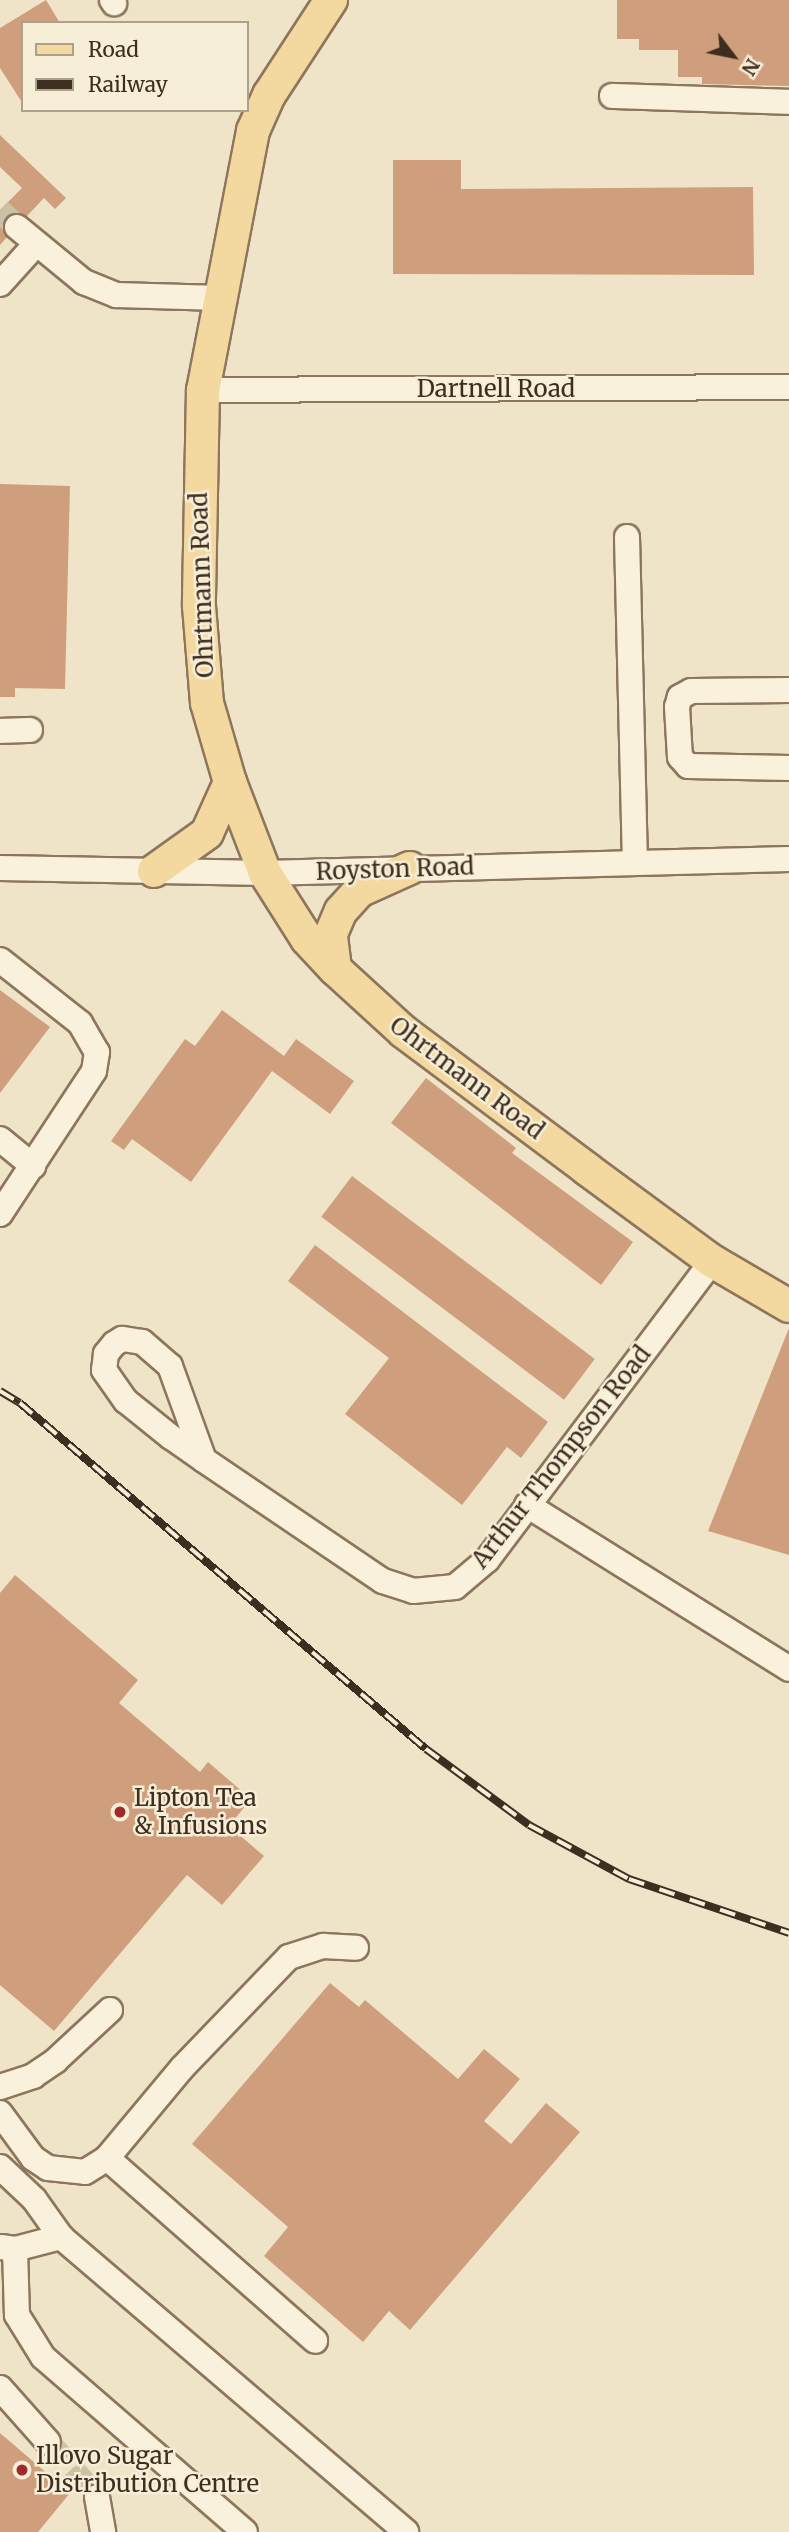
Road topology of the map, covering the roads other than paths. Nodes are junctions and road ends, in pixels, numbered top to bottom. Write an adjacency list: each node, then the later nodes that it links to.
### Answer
1 (331, 2): 7 (main road, Ohrtmann Road)
2 (612, 96): 3 (street)
3 (789, 102)
4 (17, 227): 5 (street)
5 (36, 244): 6 (street); 7 (street)
6 (0, 284)
7 (221, 298): 9 (main road, Ohrtmann Road)
8 (789, 387): 9 (street, Dartnell Road)
9 (203, 390): 15 (main road, Ohrtmann Road)
10 (627, 537): 17 (street)
11 (789, 690): 14 (street)
12 (30, 730): 13 (street)
13 (0, 731)
14 (789, 768)
15 (230, 782): 19 (main road); 20 (main road, Ohrtmann Road)
16 (789, 859): 17 (street, Royston Road)
17 (635, 863): 18 (street, Royston Road)
18 (410, 869): 20 (street, Royston Road); 23 (main road)
19 (154, 871): 20 (street, Royston Road); 21 (street, Royston Road)
20 (265, 873): 23 (main road, Ohrtmann Road)
21 (3, 875)
22 (0, 960): 25 (street)
23 (335, 969): 27 (main road, Ohrtmann Road)
24 (0, 1139): 25 (street)
25 (33, 1166): 26 (street)
26 (0, 1214)
27 (712, 1261): 28 (main road, Ohrtmann Road); 30 (street, Arthur Thompson Road)
28 (789, 1306)
29 (204, 1460): 29 (street, Arthur Thompson Road); 30 (street, Arthur Thompson Road)
30 (527, 1505): 31 (street)
31 (789, 1669)
32 (356, 1948): 36 (street)
33 (110, 2010): 34 (street)
34 (0, 2087)
35 (0, 2113): 36 (street)
36 (107, 2158): 40 (street)
37 (0, 2167): 38 (street)
38 (61, 2237): 39 (street); 46 (street)
39 (7, 2248): 45 (street)
40 (314, 2341)
41 (0, 2388): 42 (street)
42 (48, 2442)
43 (97, 2497): 44 (street)
44 (103, 2532)
45 (246, 2532)
46 (406, 2532)

